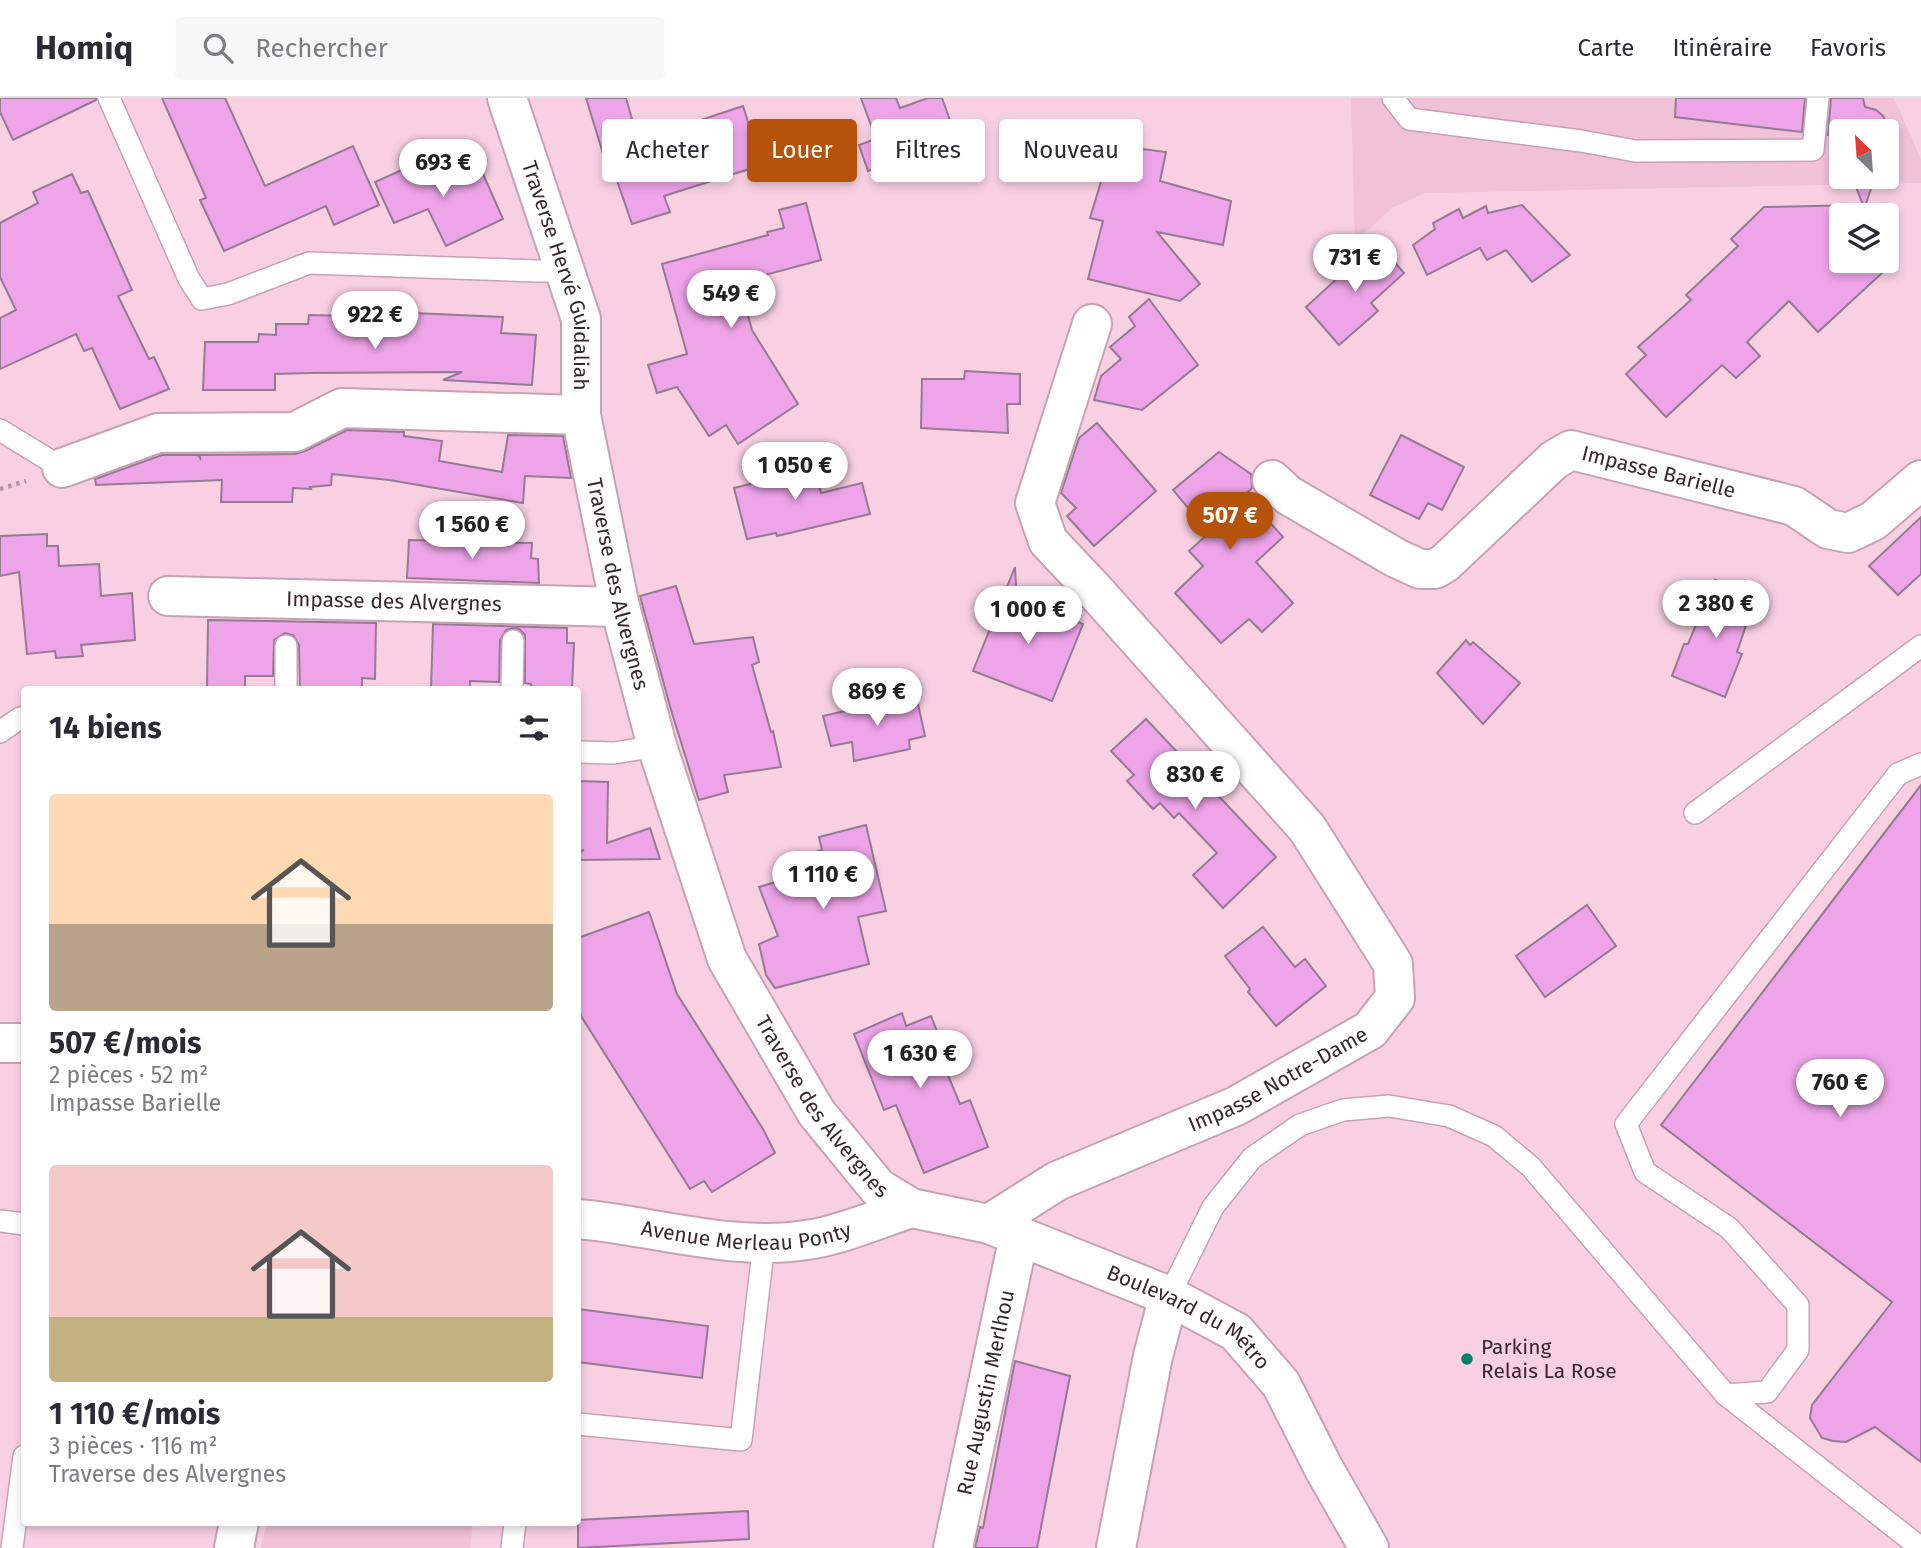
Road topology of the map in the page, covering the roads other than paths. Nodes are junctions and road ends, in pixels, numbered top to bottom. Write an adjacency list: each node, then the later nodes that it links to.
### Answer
1 (109, 98): 5 (lane)
2 (507, 98): 5 (street, Traverse Hervé Guidaliah)
3 (1393, 98): 4 (lane)
4 (1818, 98)
5 (566, 271): 7 (street, Traverse Hervé Guidaliah)
6 (1092, 324): 31 (street, Impasse Notre-Dame)
7 (581, 415): 9 (street); 13 (street, Traverse des Alvergnes)
8 (0, 430): 9 (lane)
9 (62, 468)
10 (1272, 480): 11 (street, Impasse Barielle)
11 (1921, 480)
12 (168, 596): 13 (street, Impasse des Alvergnes)
13 (620, 607): 21 (street, Traverse des Alvergnes)
14 (513, 641): 18 (lane)
15 (286, 646): 17 (lane)
16 (1921, 646): 24 (lane)
17 (286, 686)
18 (512, 686)
19 (21, 718): 20 (lane)
20 (0, 732)
21 (657, 746): 22 (lane); 27 (street, Traverse des Alvergnes)
22 (581, 752)
23 (1921, 764): 34 (lane)
24 (1695, 813)
25 (0, 1043): 26 (street)
26 (21, 1043)
27 (911, 1208): 31 (street, Boulevard du Métro); 32 (street, Avenue Merleau Ponty)
28 (581, 1218): 32 (street, Avenue Merleau Ponty)
29 (0, 1221): 30 (lane)
30 (21, 1224)
31 (1004, 1230): 33 (street, Boulevard du Métro); 42 (street, Rue Augustin Merlhou)
32 (764, 1243): 35 (lane)
33 (1169, 1296): 34 (lane); 43 (street); 44 (street, Boulevard du Métro)
34 (1726, 1395): 45 (lane)
35 (581, 1424)
36 (21, 1479): 39 (lane)
37 (238, 1526): 40 (street)
38 (515, 1526): 41 (lane)
39 (12, 1548)
40 (234, 1548)
41 (512, 1548)
42 (954, 1548)
43 (1116, 1548)
44 (1369, 1548)
45 (1921, 1548)

